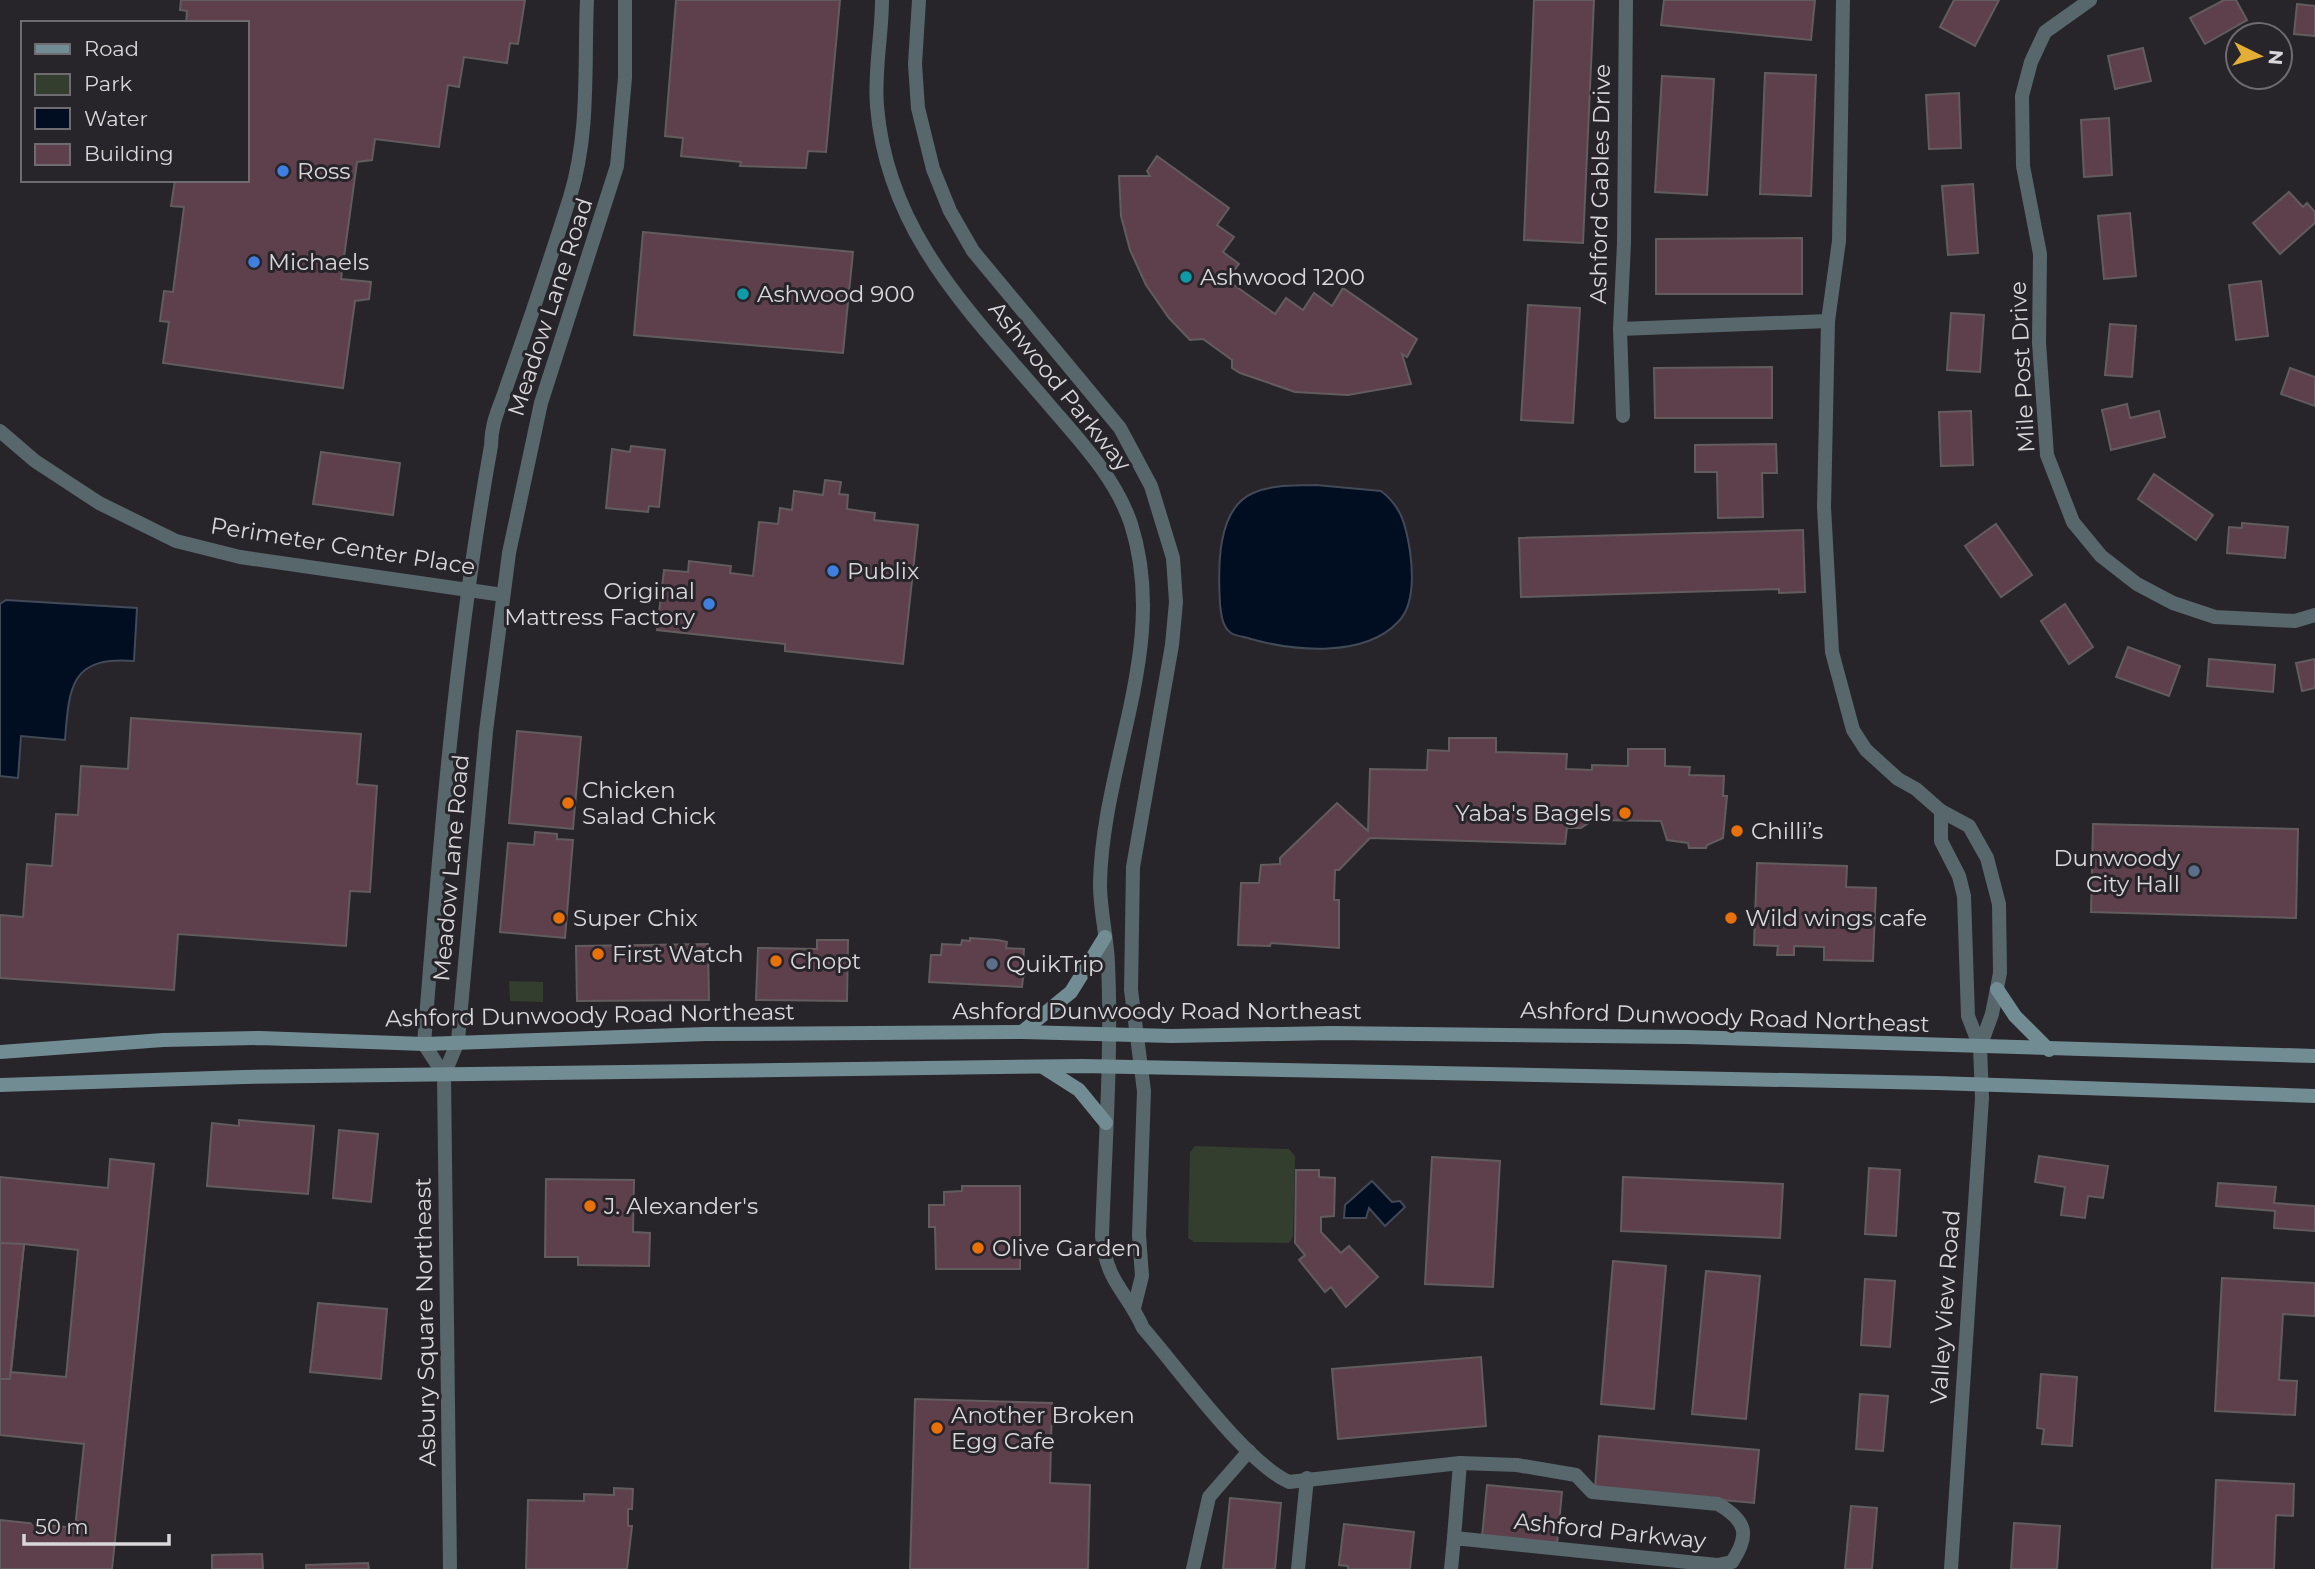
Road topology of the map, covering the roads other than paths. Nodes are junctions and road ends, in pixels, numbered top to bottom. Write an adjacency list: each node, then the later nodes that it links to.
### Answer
1 (587, 0): 12 (street, Meadow Lane Road)
2 (625, 0): 13 (street, Meadow Lane Road)
3 (882, 0): 16 (street, Ashwood Parkway)
4 (919, 0): 20 (street, Ashwood Parkway)
5 (1626, 0): 9 (street, Ashford Gables Drive)
6 (1843, 0): 8 (street)
7 (2090, 0): 14 (street, Mile Post Drive)
8 (1828, 321): 9 (street, Ashford Gables Drive); 15 (street)
9 (1620, 329): 10 (street)
10 (1623, 416)
11 (0, 431): 12 (street, Perimeter Center Place)
12 (467, 589): 13 (street, Perimeter Center Place); 22 (street, Meadow Lane Road)
13 (503, 595): 21 (street, Meadow Lane Road)
14 (2315, 615)
15 (1941, 811): 17 (street); 23 (street)
16 (1105, 937): 18 (main road); 19 (street, Ashwood Parkway)
17 (1997, 989): 23 (street); 24 (main road)
18 (1022, 1032): 19 (main road, Ashford Dunwoody Road Northeast); 21 (main road, Ashford Dunwoody Road Northeast)
19 (1107, 1034): 20 (main road, Ashford Dunwoody Road Northeast); 28 (street, Ashwood Parkway)
20 (1137, 1035): 23 (main road, Ashford Dunwoody Road Northeast); 29 (street)
21 (458, 1041): 22 (main road, Ashford Dunwoody Road Northeast); 30 (street, Meadow Lane Road)
22 (425, 1044): 25 (main road, Ashford Dunwoody Road Northeast); 30 (street)
23 (1980, 1047): 24 (main road, Ashford Dunwoody Road Northeast); 31 (street, Valley View Road)
24 (2049, 1050): 26 (main road, Ashford Dunwoody Road Northeast)
25 (0, 1052)
26 (2315, 1056)
27 (1041, 1066): 28 (main road); 30 (main road); 34 (main road)
28 (1107, 1067): 29 (main road); 34 (street, Ashford Parkway)
29 (1141, 1067): 31 (main road); 35 (street)
30 (444, 1075): 32 (main road); 40 (street, Asbury Square Northeast)
31 (1981, 1084): 33 (main road); 44 (street, Valley View Road)
32 (0, 1085)
33 (2315, 1096)
34 (1106, 1123): 35 (street, Ashford Parkway)
35 (1134, 1308): 36 (street, Ashford Parkway)
36 (1248, 1451): 38 (street, Ashford Parkway); 41 (street)
37 (1460, 1463): 38 (street, Ashford Parkway); 39 (street); 39 (street, Ashford Parkway)
38 (1307, 1478): 42 (street)
39 (1454, 1538): 43 (street)
40 (450, 1569)
41 (1193, 1569)
42 (1298, 1569)
43 (1451, 1569)
44 (1951, 1569)

